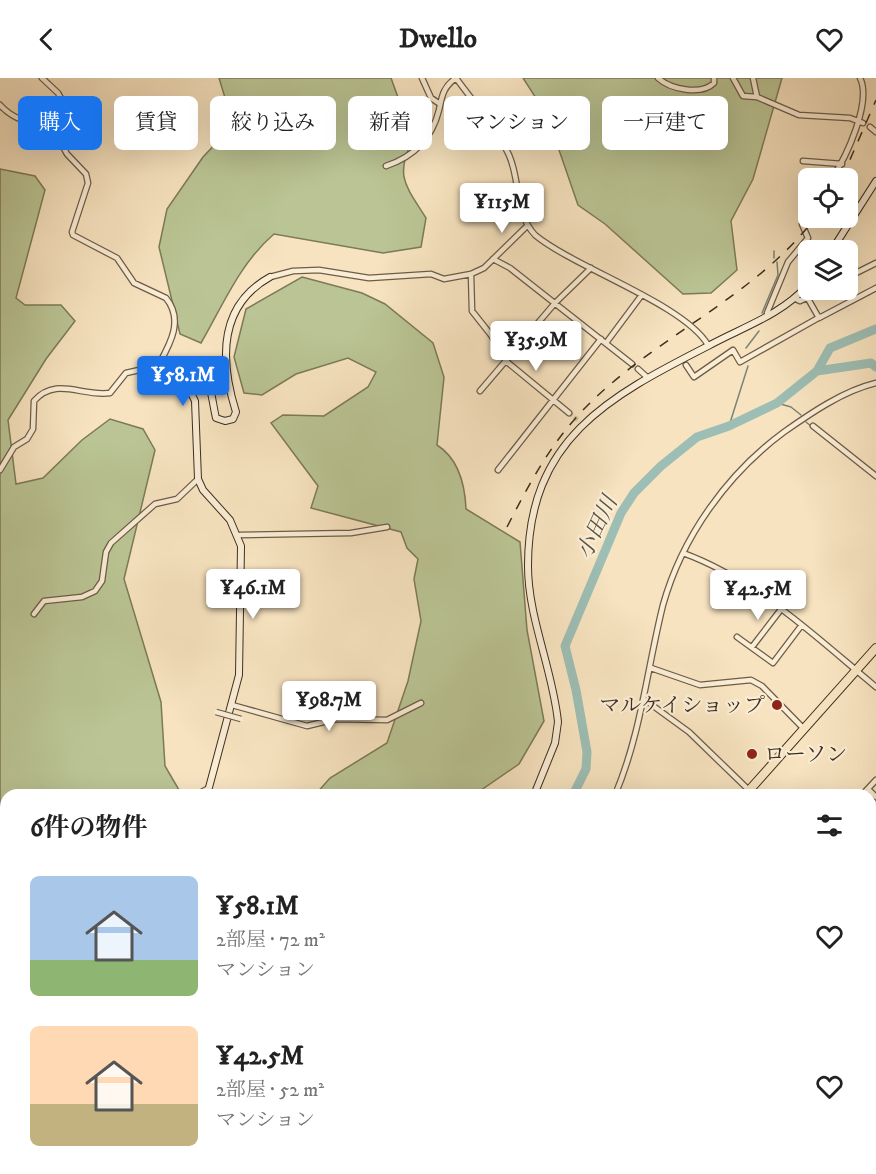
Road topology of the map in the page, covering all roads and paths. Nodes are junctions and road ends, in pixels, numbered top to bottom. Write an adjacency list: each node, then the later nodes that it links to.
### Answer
1 (42, 78): 9 (street)
2 (422, 78): 11 (street)
3 (456, 78): 11 (street); 23 (street)
4 (658, 78): 5 (street)
5 (714, 78)
6 (733, 78): 10 (street)
7 (753, 78): 10 (street)
8 (860, 78): 14 (street)
9 (60, 96)
10 (757, 97): 14 (street)
11 (440, 104): 20 (street)
12 (0, 105): 13 (street)
13 (18, 119)
14 (861, 122): 19 (street)
15 (870, 126): 16 (street)
16 (876, 132)
17 (65, 150): 46 (street)
18 (803, 161): 19 (street)
19 (842, 164): 21 (street)
20 (386, 166)
21 (839, 168)
22 (876, 181): 25 (street)
23 (527, 226): 26 (street); 28 (street)
24 (804, 228): 39 (street)
25 (838, 240)
26 (493, 259): 30 (street); 38 (street)
27 (876, 263): 29 (street)
28 (591, 268): 34 (street); 38 (street)
29 (858, 272)
30 (471, 274): 31 (street); 44 (street)
31 (270, 277): 46 (street)
32 (876, 288): 40 (street)
33 (798, 294): 35 (street)
34 (641, 296): 42 (street); 43 (street)
35 (794, 298): 36 (street); 39 (street)
36 (798, 300)
37 (809, 300): 40 (street)
38 (555, 303): 41 (street); 44 (street)
39 (768, 316): 43 (street)
40 (820, 317): 47 (street)
41 (601, 339): 42 (street); 54 (street)
42 (606, 343): 45 (street)
43 (708, 345): 51 (street)
44 (507, 363): 53 (street); 54 (street)
45 (632, 364)
46 (158, 365): 48 (street); 50 (street)
47 (686, 365)
48 (145, 369): 50 (street); 57 (street)
49 (638, 369): 51 (street)
50 (157, 378): 60 (street)
51 (648, 378): 81 (street)
52 (876, 383): 63 (street)
53 (480, 391)
54 (552, 400): 55 (street); 58 (street)
55 (569, 413)
56 (813, 426): 59 (street)
57 (0, 470)
58 (498, 470)
59 (876, 476)
60 (198, 479): 62 (street); 65 (street)
61 (387, 527): 62 (street)
62 (239, 535): 75 (street)
63 (683, 553): 64 (street); 70 (street)
64 (782, 608): 66 (street); 68 (street)
65 (34, 614)
66 (801, 627): 68 (street); 71 (street)
67 (737, 637): 68 (street)
68 (752, 647)
69 (876, 648): 71 (highway)
70 (651, 668): 73 (street); 78 (street)
71 (855, 671): 72 (street); 78 (highway)
72 (876, 687)
73 (645, 700): 82 (street); 83 (street)
74 (421, 703): 75 (street)
75 (232, 705): 80 (street)
76 (216, 712): 77 (street, bridge)
77 (241, 719)
78 (804, 729): 84 (highway)
79 (876, 780): 85 (street)
80 (208, 789)
81 (536, 789)
82 (617, 789)
83 (746, 789)
84 (753, 789)
85 (868, 789)

